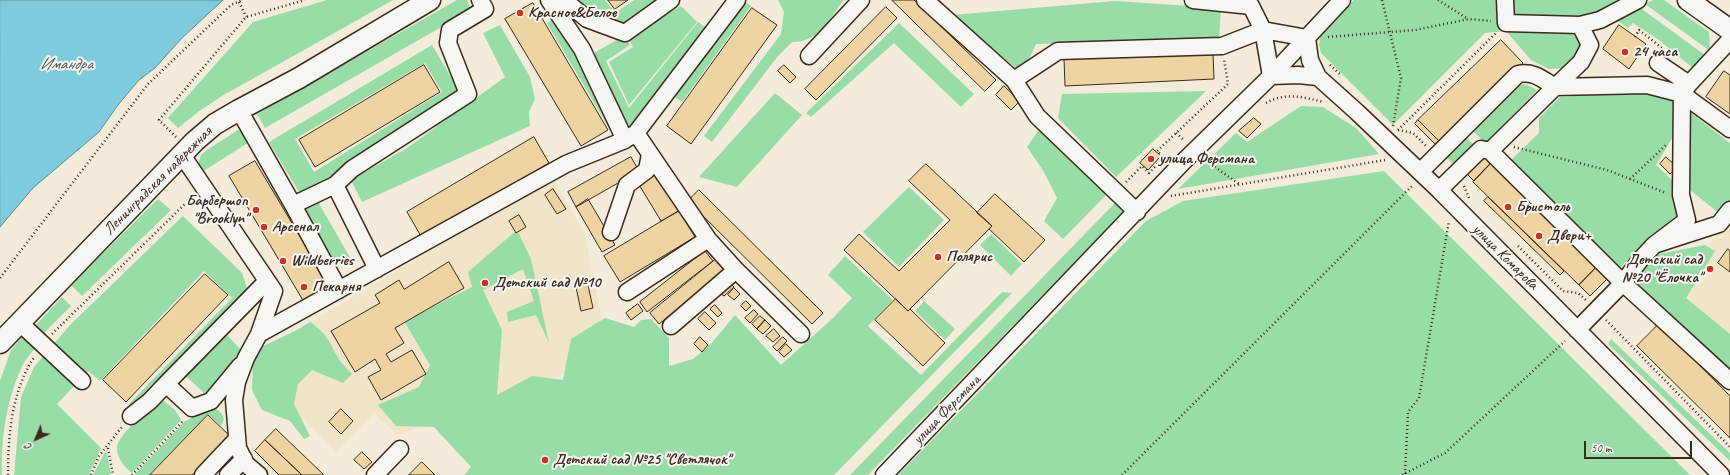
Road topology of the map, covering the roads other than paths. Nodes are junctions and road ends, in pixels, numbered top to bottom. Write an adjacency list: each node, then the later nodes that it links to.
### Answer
1 (430, 0): 27 (main road, Ленинградская набережная)
2 (480, 0): 34 (street)
3 (549, 0): 29 (street)
4 (564, 0): 5 (street)
5 (671, 0)
6 (737, 0): 29 (street)
7 (861, 0): 20 (street)
8 (925, 0): 24 (street)
9 (1193, 0): 14 (street)
10 (1342, 0): 18 (street, улица Ферсмана)
11 (1505, 0): 15 (street)
12 (1638, 0): 15 (street)
13 (1688, 0): 17 (main road)
14 (1250, 2): 16 (street)
15 (1580, 25): 25 (street)
16 (1263, 30): 18 (street); 22 (street); 24 (street)
17 (1730, 30)
18 (1307, 38): 22 (street, улица Ферсмана); 23 (street)
19 (1730, 40): 26 (street)
20 (809, 56)
21 (1658, 62): 26 (street)
22 (1271, 76): 23 (street); 38 (street, улица Ферсмана)
23 (1318, 77): 33 (street, улица Комарова)
24 (1014, 80): 38 (street)
25 (1555, 87): 26 (street); 31 (street); 33 (street)
26 (1686, 89): 28 (street); 41 (street)
27 (239, 110): 30 (main road, Ленинградская набережная); 36 (street)
28 (1730, 129)
29 (630, 137): 32 (street); 42 (street)
30 (179, 146): 44 (street); 52 (main road, Ленинградская набережная)
31 (1494, 147): 35 (street); 45 (street)
32 (650, 154): 39 (street); 40 (street)
33 (1418, 178): 35 (street, улица Комарова)
34 (335, 185): 36 (street); 42 (street)
35 (1439, 190): 49 (street, улица Комарова)
36 (293, 204): 46 (street)
37 (1730, 210): 41 (street)
38 (1137, 212): 65 (street, улица Ферсмана)
39 (611, 232)
40 (708, 239): 43 (street); 47 (street)
41 (1654, 245): 45 (street)
42 (377, 269): 46 (street)
43 (736, 270): 48 (street); 51 (street)
44 (268, 281): 50 (street); 56 (street)
45 (1623, 283): 49 (street); 55 (street)
46 (339, 290): 50 (street)
47 (627, 292)
48 (671, 326)
49 (1577, 330): 66 (street, улица Комарова)
50 (259, 334): 53 (street)
51 (801, 334)
52 (8, 336): 54 (street)
53 (246, 358): 56 (street); 58 (street)
54 (82, 381)
55 (1730, 382)
56 (166, 384): 57 (street)
57 (131, 416)
58 (237, 439): 60 (street); 61 (street)
59 (400, 450): 64 (street)
60 (244, 459): 62 (street); 63 (street)
61 (203, 475)
62 (228, 475)
63 (259, 475)
64 (375, 475)
65 (884, 475)
66 (1721, 475)

